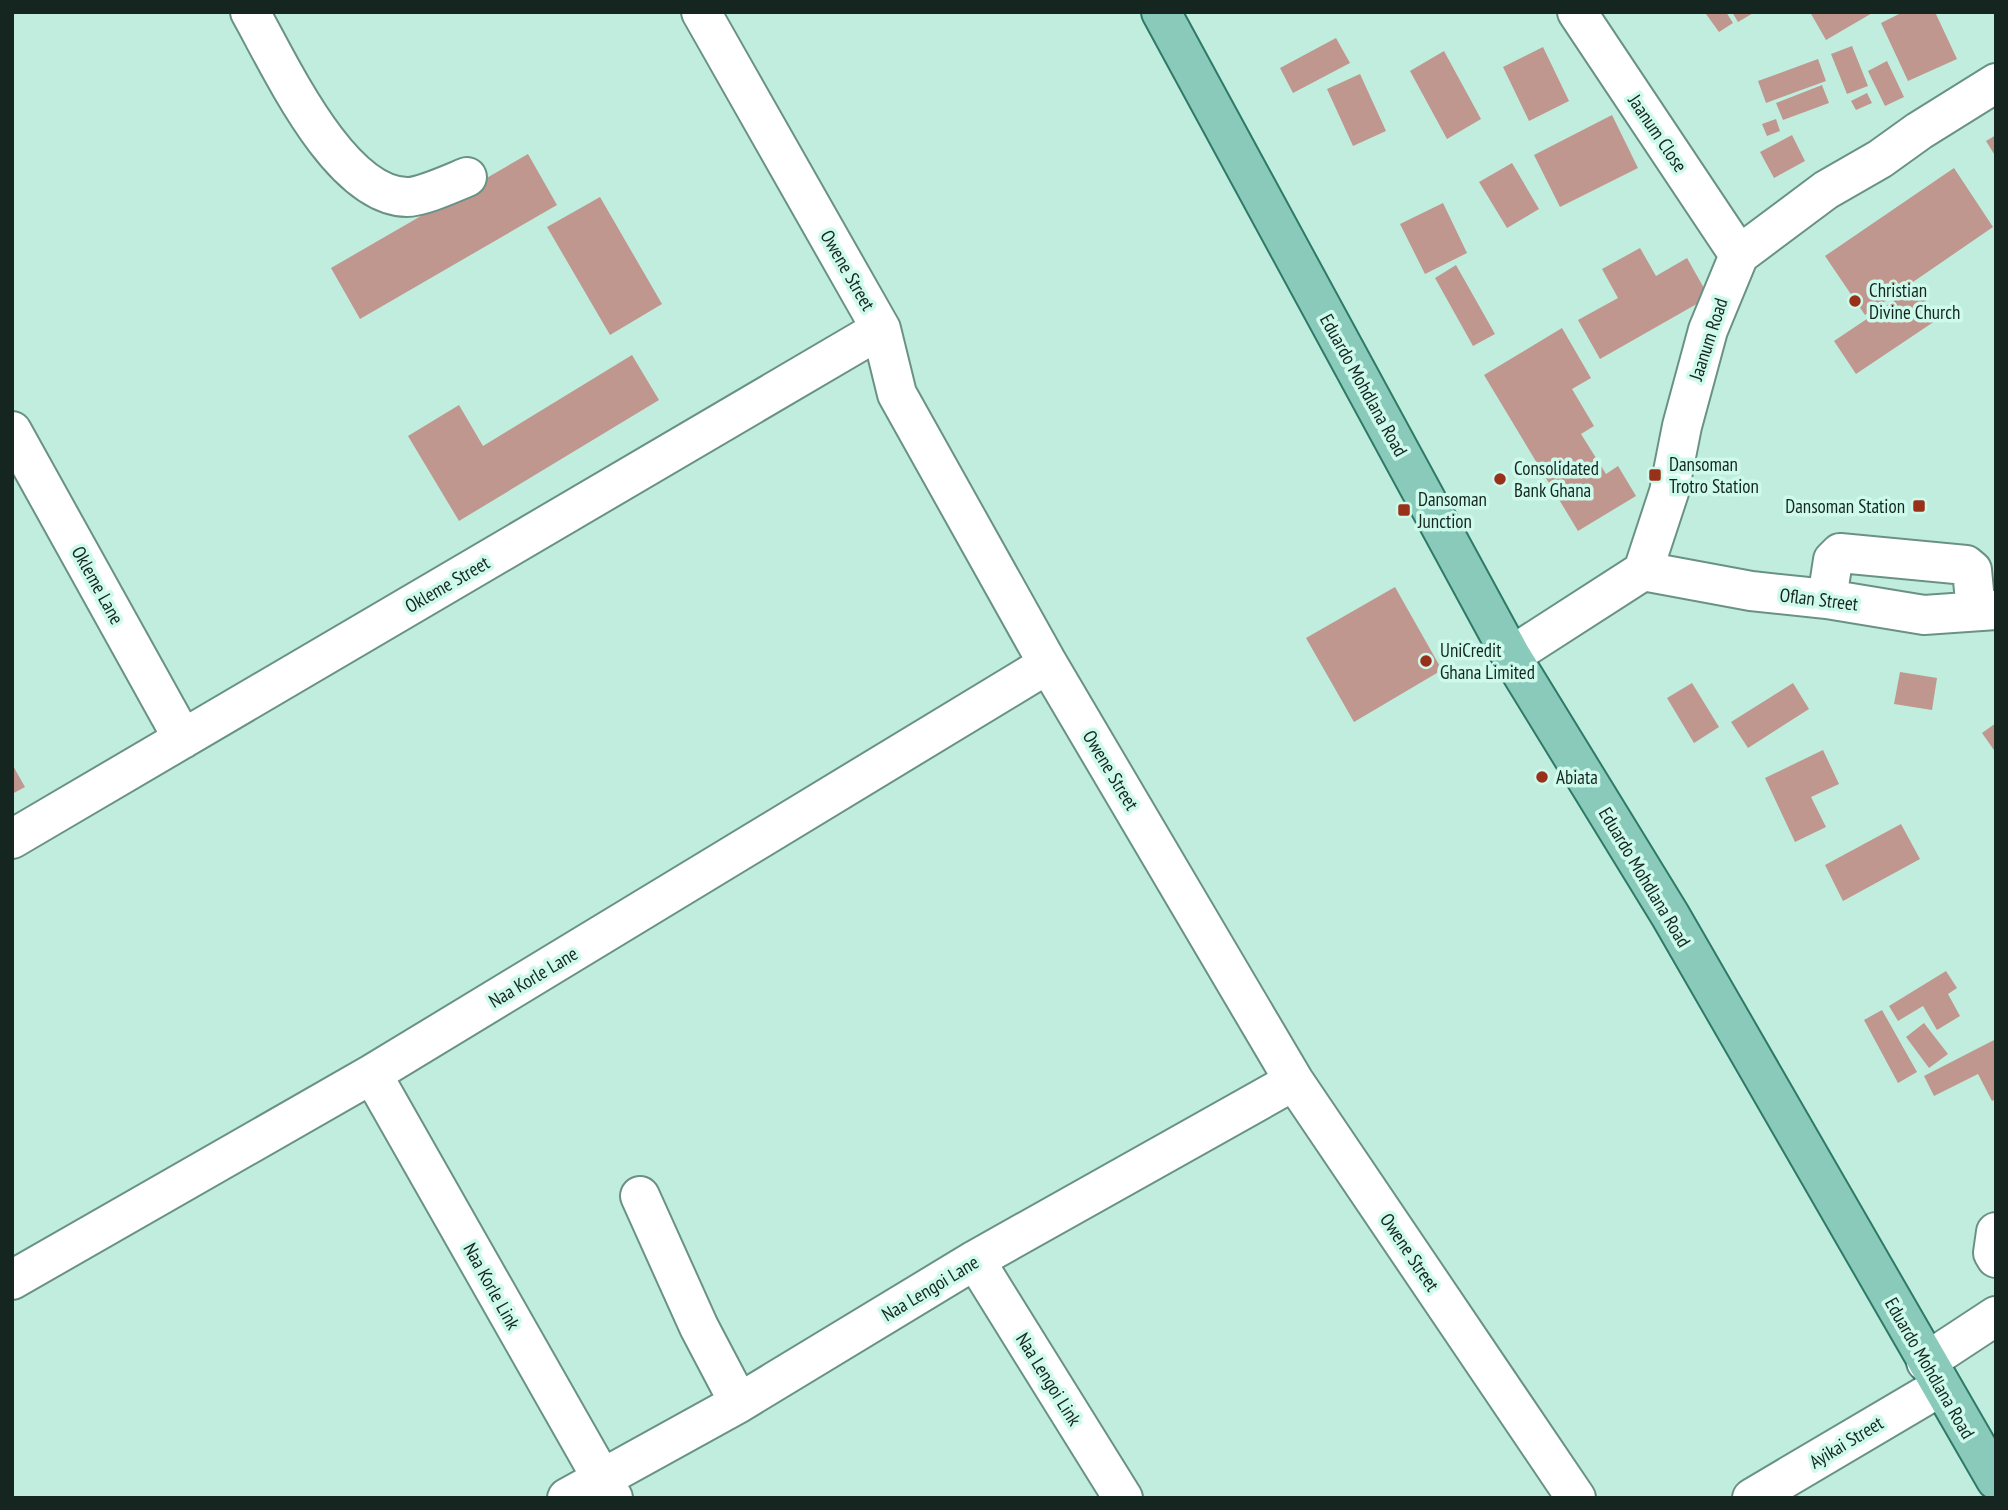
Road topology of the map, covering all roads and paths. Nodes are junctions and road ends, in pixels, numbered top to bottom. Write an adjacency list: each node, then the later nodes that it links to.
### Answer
1 (250, 12): 6 (street)
2 (701, 12): 8 (street, Owene Street)
3 (1161, 12): 13 (main road, Eduardo Mohdlana Road)
4 (1577, 12): 7 (street, Jaanum Close)
5 (1996, 83): 7 (street)
6 (467, 177)
7 (1739, 255): 10 (street, Jaanum Road)
8 (881, 329): 14 (street, Owene Street); 15 (street, Okleme Street)
9 (12, 430): 15 (street, Okleme Lane)
10 (1643, 571): 11 (street, Oflan Street); 13 (street)
11 (1827, 599): 12 (street, Oflan Street); 12 (street)
12 (1989, 615)
13 (1511, 656): 25 (main road, Eduardo Mohdlana Road)
14 (1048, 664): 17 (street, Naa Korle Lane); 18 (street, Owene Street)
15 (184, 739): 16 (street, Okleme Street)
16 (12, 839)
17 (372, 1074): 23 (street, Naa Korle Lane); 28 (street, Naa Korle Link)
18 (1294, 1081): 22 (street, Naa Lengoi Lane); 31 (street, Owene Street)
19 (640, 1196): 26 (street)
20 (1996, 1232): 21 (street)
21 (1996, 1258)
22 (975, 1261): 26 (street, Naa Lengoi Lane); 30 (street, Naa Lengoi Link)
23 (12, 1280)
24 (1996, 1316): 25 (street, Ayikai Street)
25 (1933, 1374): 27 (main road, Eduardo Mohdlana Road); 32 (street, Ayikai Street)
26 (739, 1403): 28 (street, Naa Lengoi Lane)
27 (1996, 1480)
28 (607, 1488): 29 (street, Naa Lengoi Lane)
29 (568, 1498)
30 (1123, 1498)
31 (1576, 1498)
32 (1752, 1498)

